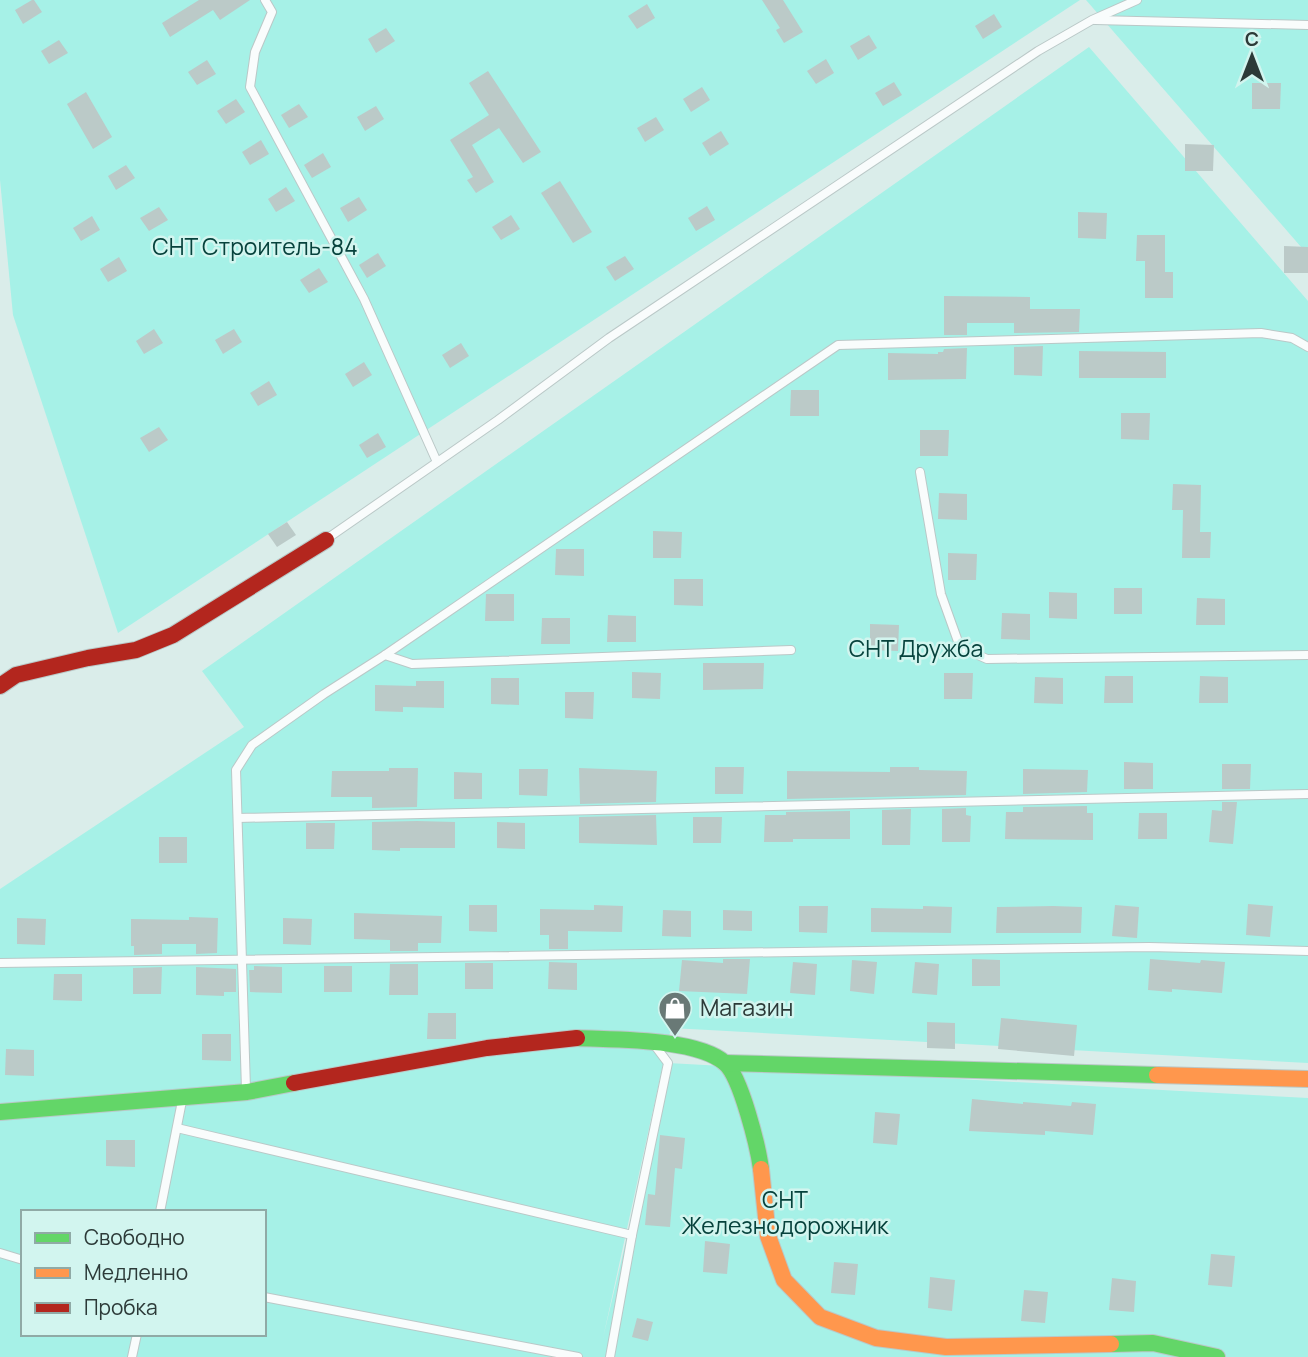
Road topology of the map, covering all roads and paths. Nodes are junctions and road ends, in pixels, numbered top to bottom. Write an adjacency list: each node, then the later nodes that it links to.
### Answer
1 (265, 0): 6 (lane)
2 (1137, 0): 3 (lane)
3 (1092, 20): 4 (lane); 6 (lane)
4 (1308, 25)
5 (1308, 346): 10 (lane)
6 (437, 462): 8 (lane)
7 (920, 472): 11 (lane)
8 (326, 540): 12 (street)
9 (791, 650): 10 (lane)
10 (385, 655): 14 (lane)
11 (1308, 655)
12 (0, 686)
13 (1308, 794): 14 (lane)
14 (238, 818): 16 (lane)
15 (1308, 951): 16 (lane)
16 (242, 958): 17 (lane); 21 (lane)
17 (0, 963)
18 (653, 1042): 19 (street); 21 (street); 26 (lane)
19 (725, 1063): 20 (street); 34 (street)
20 (1308, 1079)
21 (247, 1092): 22 (street)
22 (182, 1098): 23 (street); 24 (lane)
23 (0, 1112)
24 (177, 1128): 25 (lane); 26 (lane)
25 (160, 1210)
26 (632, 1235): 33 (lane)
27 (0, 1254): 28 (lane)
28 (21, 1259)
29 (266, 1297): 32 (lane)
30 (137, 1336): 31 (lane)
31 (132, 1357)
32 (578, 1357)
33 (610, 1357)
34 (1217, 1357)

